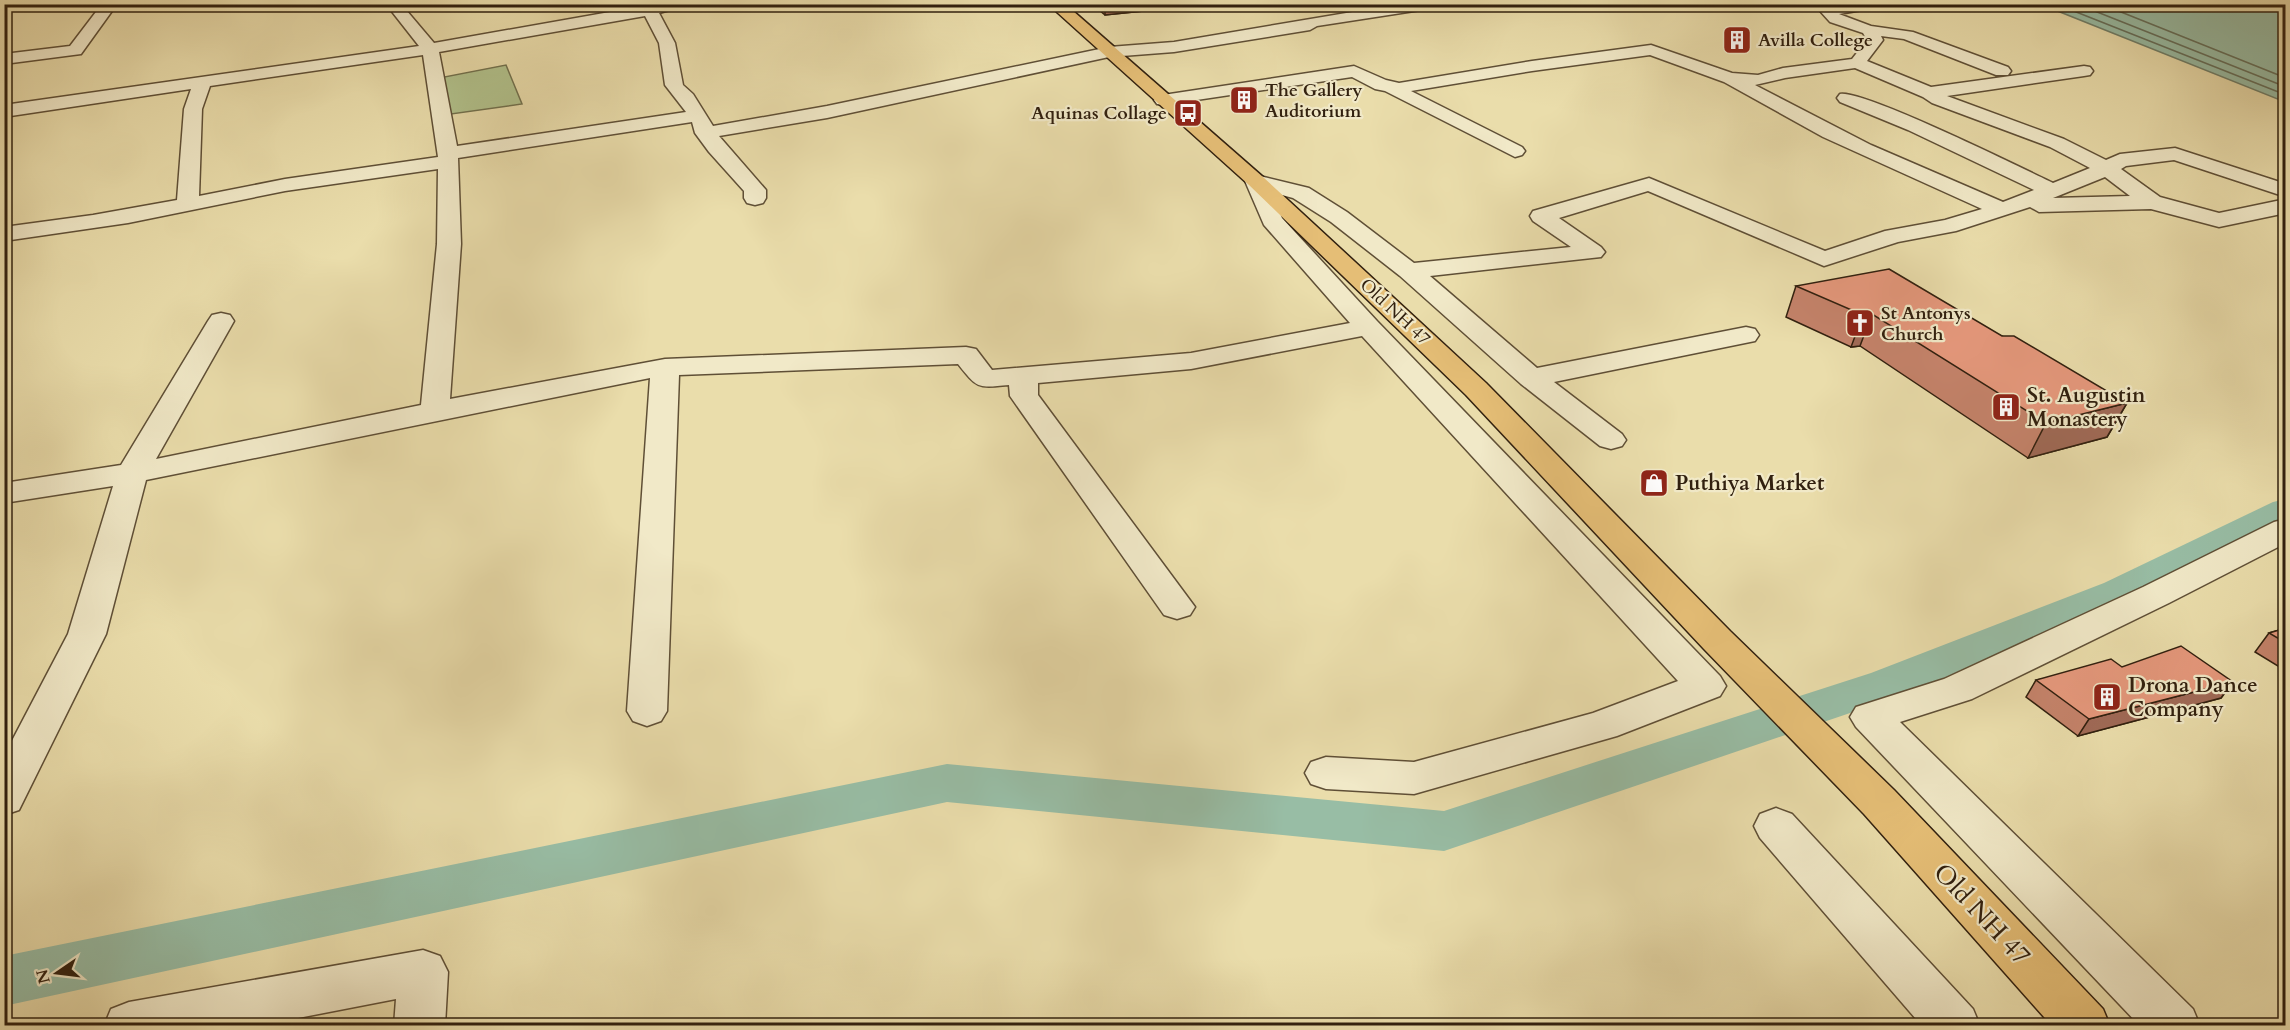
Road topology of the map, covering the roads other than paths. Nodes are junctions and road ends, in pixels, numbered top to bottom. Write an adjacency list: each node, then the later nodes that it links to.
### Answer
1 (111, 4): 11 (street)
2 (393, 4): 9 (street)
3 (676, 4): 7 (street)
4 (1055, 4): 10 (main road, Old NH 47)
5 (1434, 4): 10 (street)
6 (1874, 4): 8 (street)
7 (650, 10): 9 (street); 22 (street)
8 (1869, 30): 12 (street); 13 (street)
9 (430, 49): 16 (street); 24 (street)
10 (1109, 52): 20 (main road, Old NH 47); 22 (street)
11 (4, 59)
12 (1857, 63): 15 (street); 18 (street)
13 (2002, 71)
14 (2084, 71): 18 (street)
15 (1731, 78): 17 (street); 33 (street)
16 (203, 82): 21 (street); 31 (street)
17 (1393, 89): 20 (street); 23 (street)
18 (1929, 93): 25 (street)
19 (1846, 98): 27 (street)
20 (1163, 100): 26 (main road, Old NH 47)
21 (4, 111)
22 (700, 124): 24 (street); 29 (street)
23 (1515, 151)
24 (448, 157): 31 (street); 42 (street)
25 (2107, 169): 27 (street); 28 (street); 30 (street)
26 (1256, 181): 35 (street); 37 (street); 55 (main road, Old NH 47)
27 (2053, 191): 33 (street)
28 (2286, 191)
29 (755, 198)
30 (2152, 202): 32 (street); 33 (street)
31 (188, 205): 34 (street)
32 (2286, 206)
33 (2009, 208): 35 (street)
34 (4, 234)
35 (1409, 271): 41 (street)
36 (221, 321): 44 (street)
37 (1368, 327): 40 (street); 49 (street)
38 (1746, 335): 41 (street)
39 (665, 368): 40 (street); 42 (street); 48 (street)
40 (1023, 376): 47 (street)
41 (1531, 378): 43 (street)
42 (435, 411): 44 (street)
43 (1611, 440)
44 (132, 473): 45 (street); 50 (street)
45 (4, 494)
46 (2286, 529): 56 (street)
47 (1177, 607)
48 (647, 711)
49 (1326, 773)
50 (4, 798)
51 (1776, 826): 54 (street)
52 (129, 1026): 53 (street)
53 (419, 1026)
54 (1954, 1026)
55 (2085, 1026)
56 (2175, 1026)

